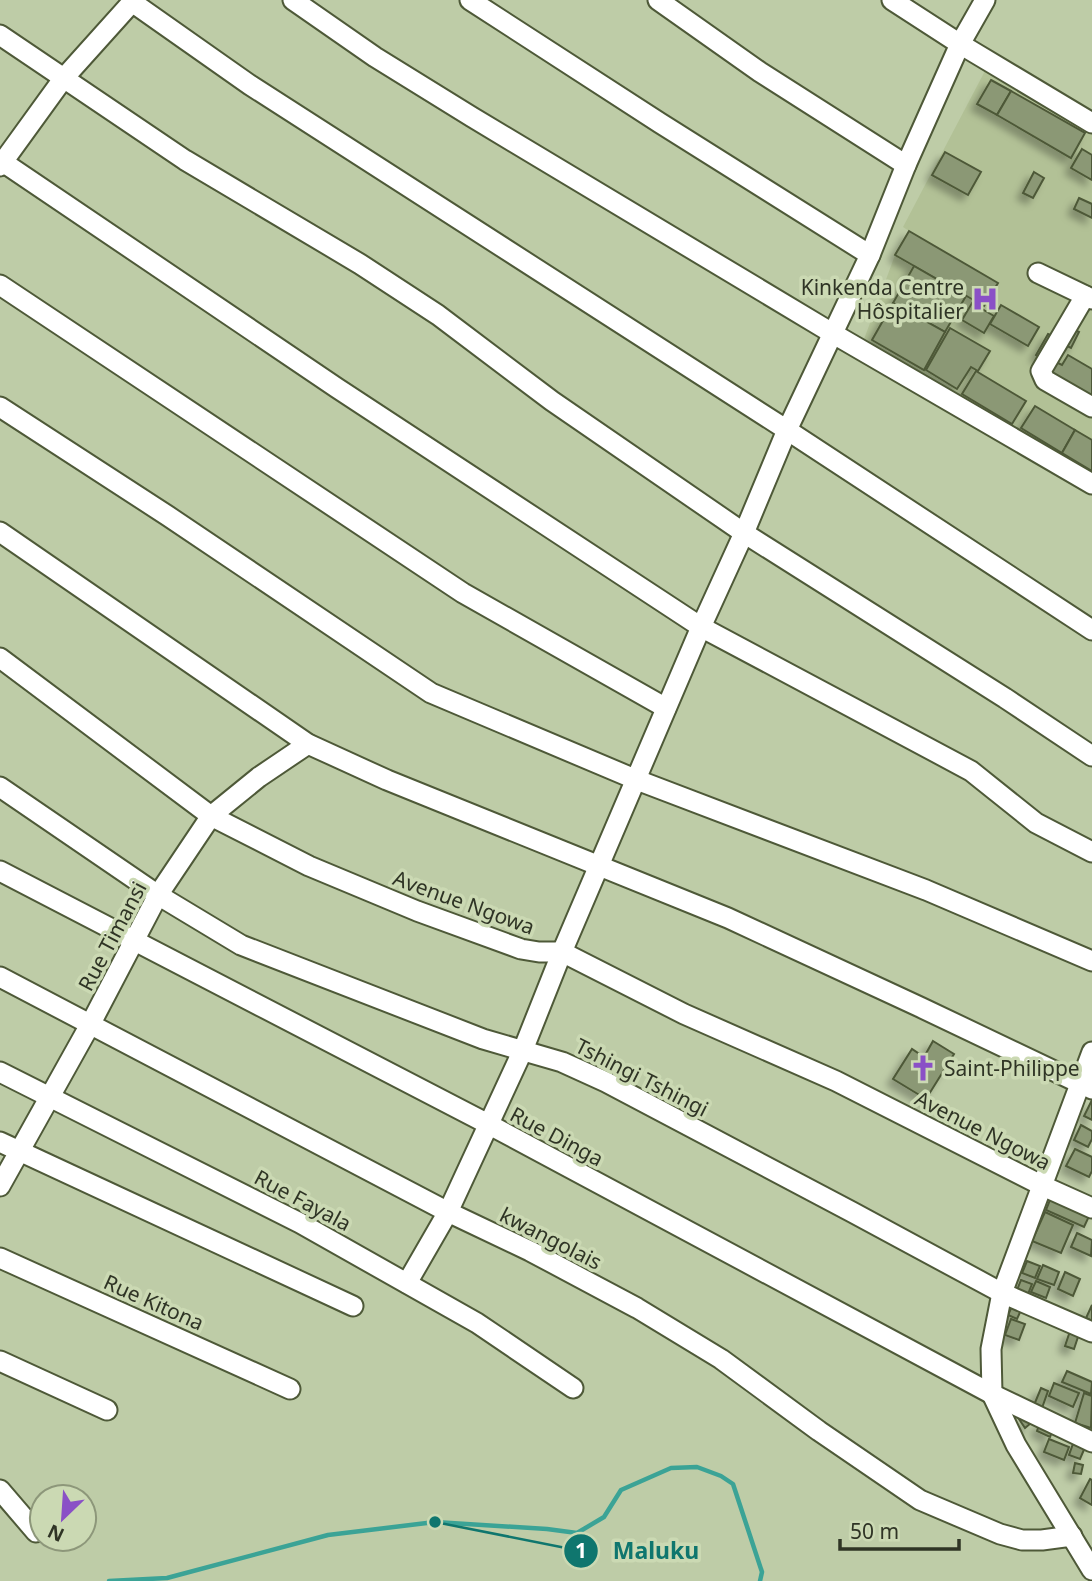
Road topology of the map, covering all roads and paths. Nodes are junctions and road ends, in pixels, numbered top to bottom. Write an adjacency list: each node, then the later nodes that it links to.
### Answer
1 (293, 0): 17 (street)
2 (470, 0): 13 (street)
3 (657, 0): 12 (street)
4 (892, 0): 8 (street)
5 (985, 0): 8 (street)
6 (133, 1): 9 (street); 20 (street)
7 (0, 35): 9 (street)
8 (960, 44): 10 (street); 12 (street)
9 (63, 79): 11 (street); 23 (street)
10 (1092, 123)
11 (1, 163): 24 (street)
12 (906, 165): 13 (street)
13 (870, 254): 17 (street)
14 (1038, 273): 16 (street)
15 (0, 285): 27 (street)
16 (1088, 298): 19 (street)
17 (832, 333): 20 (street); 21 (street)
18 (0, 407): 30 (street)
19 (1092, 407)
20 (787, 430): 23 (street); 25 (street)
21 (1092, 484)
22 (0, 532): 28 (street)
23 (744, 533): 24 (street); 29 (street)
24 (702, 627): 27 (street); 33 (street)
25 (1092, 630)
26 (0, 659): 32 (street, Avenue Ngowa)
27 (666, 708): 30 (street)
28 (308, 744): 32 (street, Rue Timansi); 34 (street)
29 (1092, 756)
30 (637, 780): 34 (street); 39 (street)
31 (0, 787): 36 (street, Tshingi Tshingi)
32 (211, 816): 36 (street, Rue Timansi); 38 (street, Avenue Ngowa)
33 (1092, 852)
34 (600, 867): 38 (street); 45 (street)
35 (0, 872): 37 (street, Rue Dinga)
36 (158, 895): 37 (street, Rue Timansi); 42 (street, Tshingi Tshingi)
37 (134, 941): 41 (street, Rue Timansi); 47 (street, Rue Dinga)
38 (562, 952): 42 (street); 51 (street, Avenue Ngowa)
39 (1092, 961)
40 (0, 977): 41 (street, kwangolais)
41 (91, 1023): 46 (street, Rue Timansi); 53 (street, kwangolais)
42 (523, 1051): 47 (street); 56 (street, Tshingi Tshingi)
43 (1092, 1052): 45 (street)
44 (0, 1072): 46 (street, Rue Fayala)
45 (1085, 1086): 51 (street)
46 (48, 1098): 49 (street, Rue Timansi); 55 (street, Rue Fayala)
47 (488, 1124): 53 (street); 62 (street, Rue Dinga)
48 (0, 1142): 49 (street)
49 (19, 1150): 50 (street, Rue Timansi); 57 (street)
50 (0, 1186)
51 (1043, 1186): 52 (street, Avenue Ngowa); 56 (street)
52 (1092, 1208)
53 (448, 1212): 55 (street); 67 (street, kwangolais)
54 (0, 1258): 61 (street, Rue Kitona)
55 (407, 1283): 60 (street, Rue Fayala)
56 (1002, 1293): 58 (street, Tshingi Tshingi); 62 (street)
57 (353, 1306)
58 (1092, 1332)
59 (0, 1361): 63 (street)
60 (573, 1388)
61 (290, 1389)
62 (992, 1394): 64 (street, Rue Dinga); 67 (street)
63 (107, 1410)
64 (1092, 1442)
65 (0, 1490): 66 (street)
66 (28, 1523)
67 (1072, 1536): 68 (street)
68 (1092, 1569)

